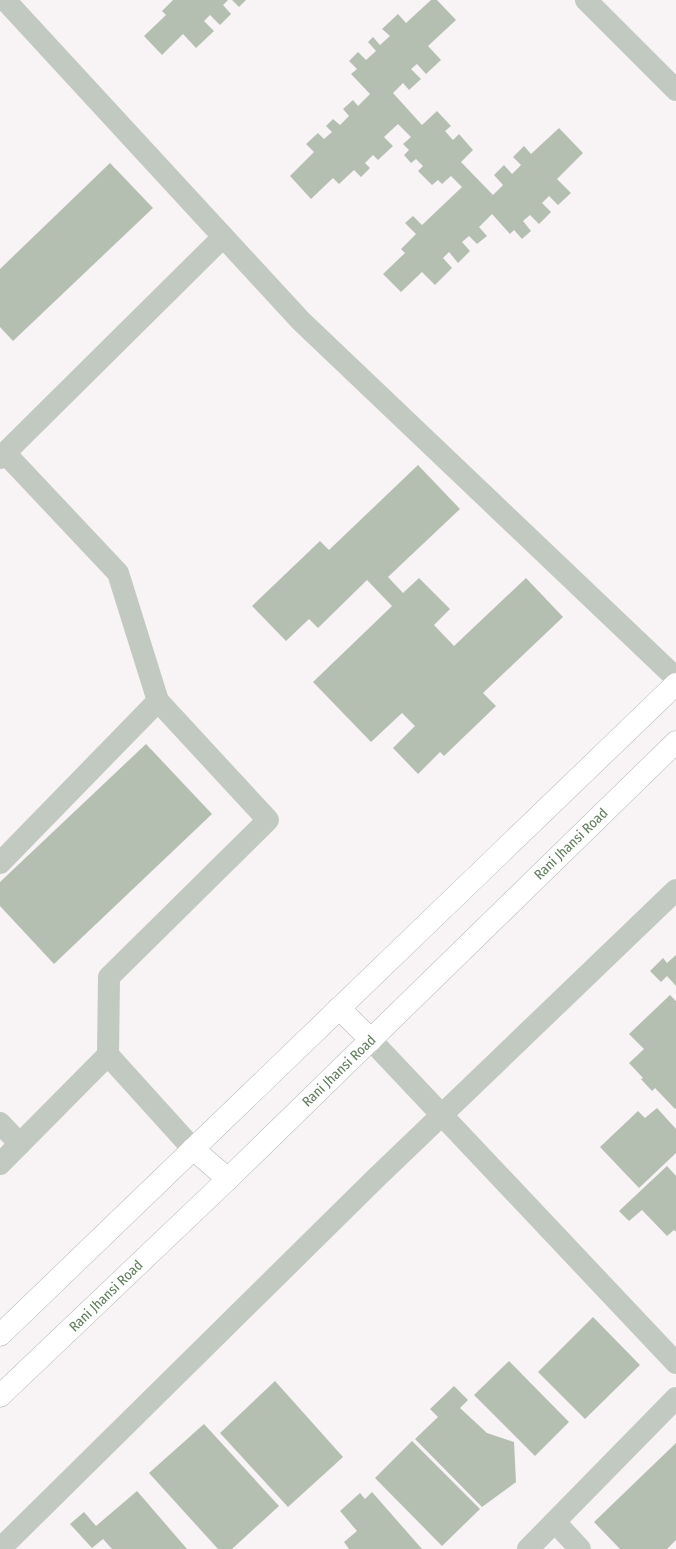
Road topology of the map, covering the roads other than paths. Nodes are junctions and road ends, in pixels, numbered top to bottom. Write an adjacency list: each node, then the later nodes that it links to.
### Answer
1 (5, 0): 4 (street)
2 (586, 0): 3 (street)
3 (676, 90)
4 (223, 237): 5 (street); 6 (street)
5 (3, 456): 8 (street)
6 (676, 678)
7 (676, 684): 12 (highway)
8 (158, 701): 10 (street); 14 (street)
9 (676, 742): 13 (highway, Rani Jhansi Road)
10 (0, 864)
11 (676, 890): 15 (street)
12 (339, 1008): 13 (highway); 18 (highway)
13 (371, 1040): 15 (street); 20 (highway, Rani Jhansi Road)
14 (108, 1055): 17 (street); 18 (street)
15 (441, 1114): 22 (street); 26 (street)
16 (0, 1123): 17 (street)
17 (20, 1144): 19 (street)
18 (193, 1149): 20 (highway); 21 (highway)
19 (0, 1164)
20 (228, 1179): 23 (highway, Rani Jhansi Road)
21 (0, 1335)
22 (676, 1363)
23 (0, 1396)
24 (676, 1398): 25 (street)
25 (555, 1522): 27 (street); 28 (street)
26 (0, 1549)
27 (528, 1549)
28 (580, 1549)

